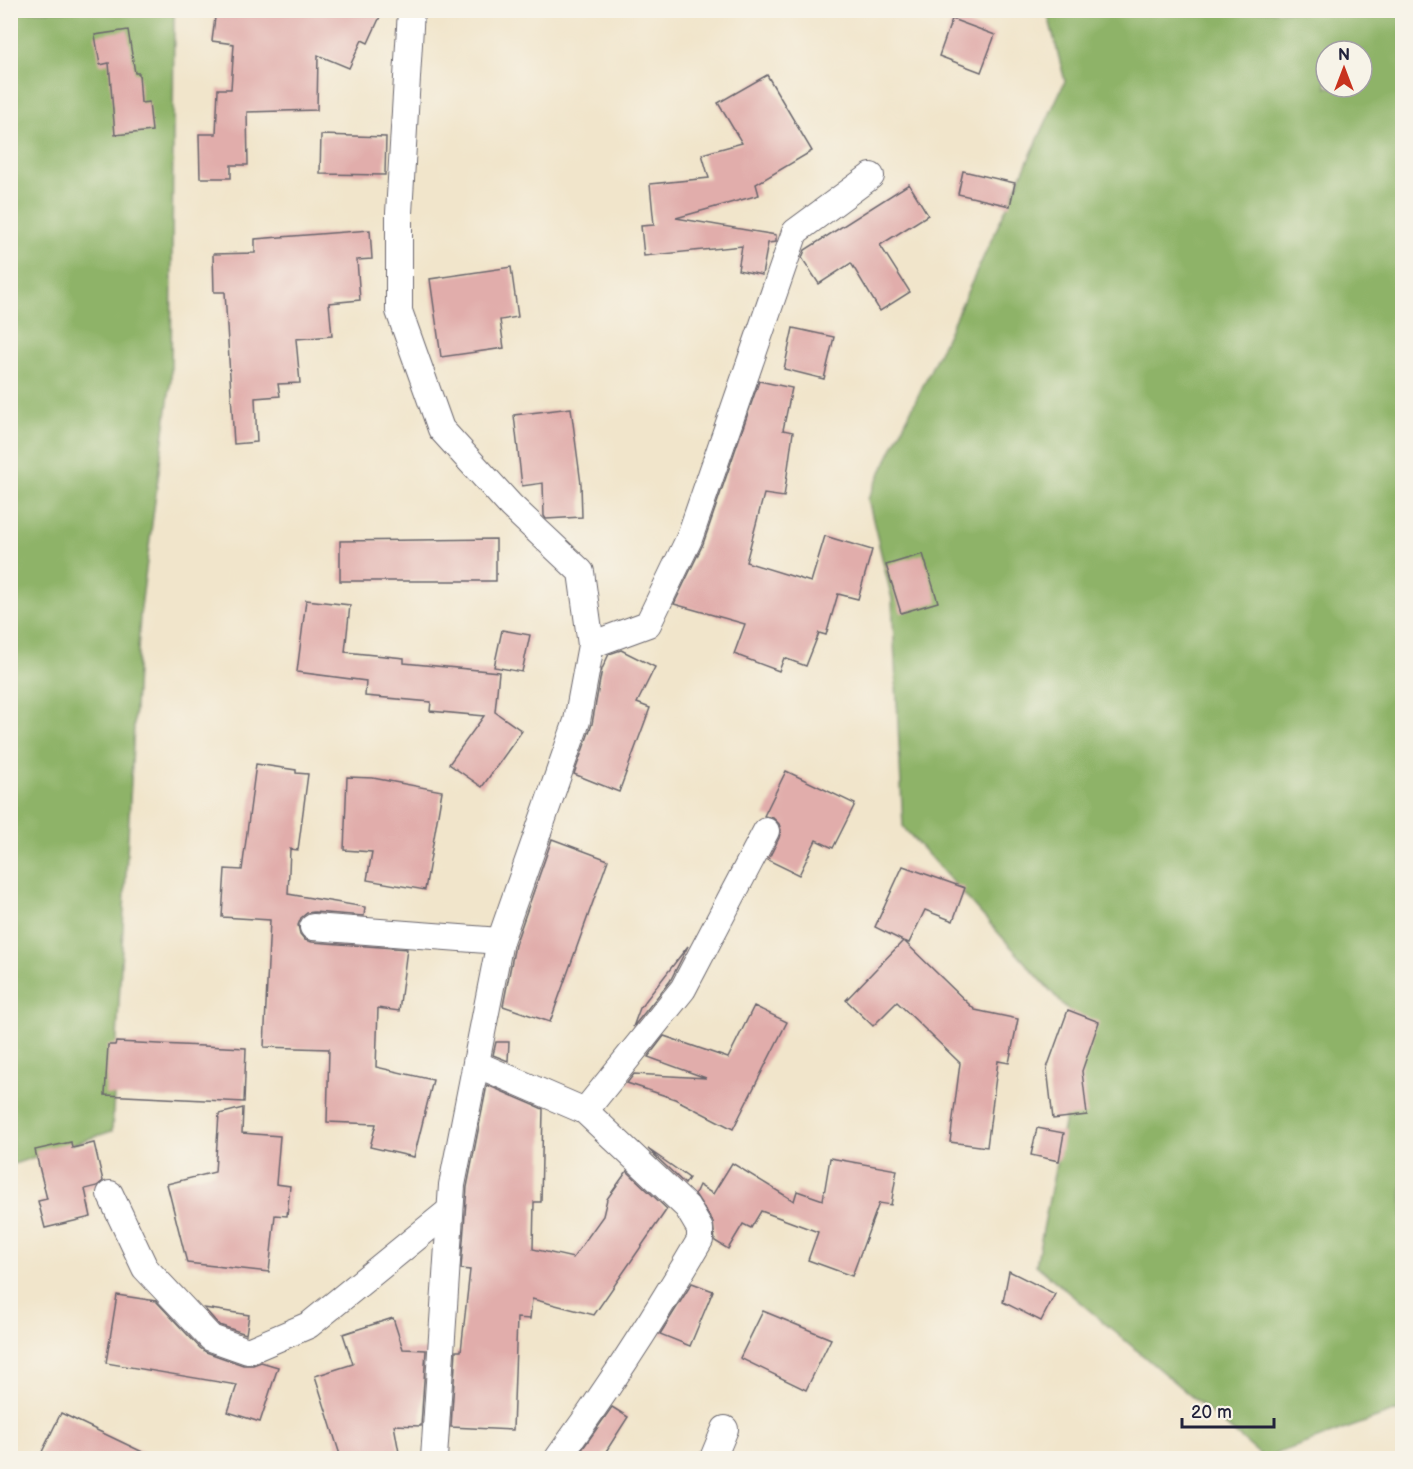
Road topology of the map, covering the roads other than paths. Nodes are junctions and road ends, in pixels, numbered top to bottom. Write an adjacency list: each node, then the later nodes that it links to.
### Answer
1 (411, 10): 3 (street)
2 (871, 176): 3 (street)
3 (591, 645): 6 (street)
4 (766, 831): 8 (street)
5 (313, 927): 6 (street)
6 (500, 941): 7 (street)
7 (476, 1064): 8 (street); 10 (street)
8 (585, 1111): 13 (street)
9 (110, 1194): 10 (street)
10 (450, 1211): 12 (street)
11 (724, 1429): 14 (street)
12 (434, 1458)
13 (558, 1458)
14 (713, 1458)

